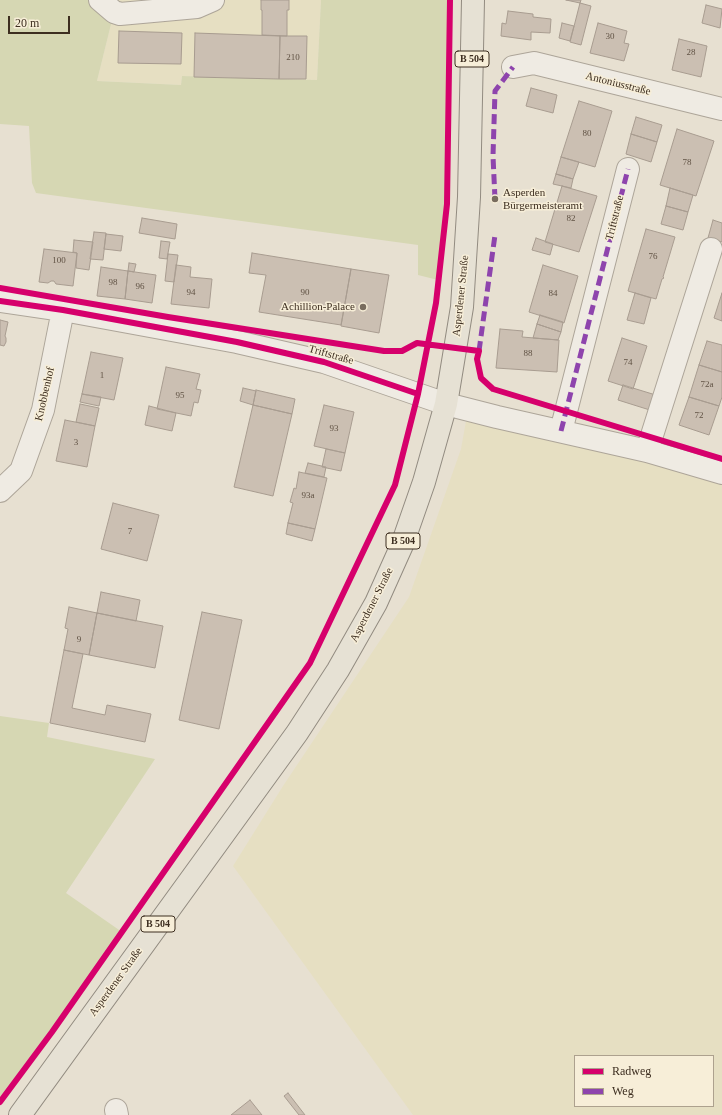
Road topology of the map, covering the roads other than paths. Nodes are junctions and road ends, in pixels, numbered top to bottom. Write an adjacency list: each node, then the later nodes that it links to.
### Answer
1 (100, 0): 2 (street)
2 (213, 0)
3 (473, 0): 10 (main road, Asperdener Straße / B 504)
4 (513, 67): 5 (street, Antoniusstraße)
5 (722, 109)
6 (628, 168): 11 (street, Triftstraße)
7 (711, 249): 12 (street)
8 (0, 301): 9 (street, Triftstraße)
9 (63, 310): 10 (street, Triftstraße); 14 (street, Knobbenhof)
10 (446, 404): 11 (street, Triftstraße); 15 (main road, Asperdener Straße / B 504)
11 (561, 431): 12 (street, Triftstraße)
12 (647, 452): 13 (street, Triftstraße)
13 (722, 473)
14 (0, 491)
15 (20, 1115)

